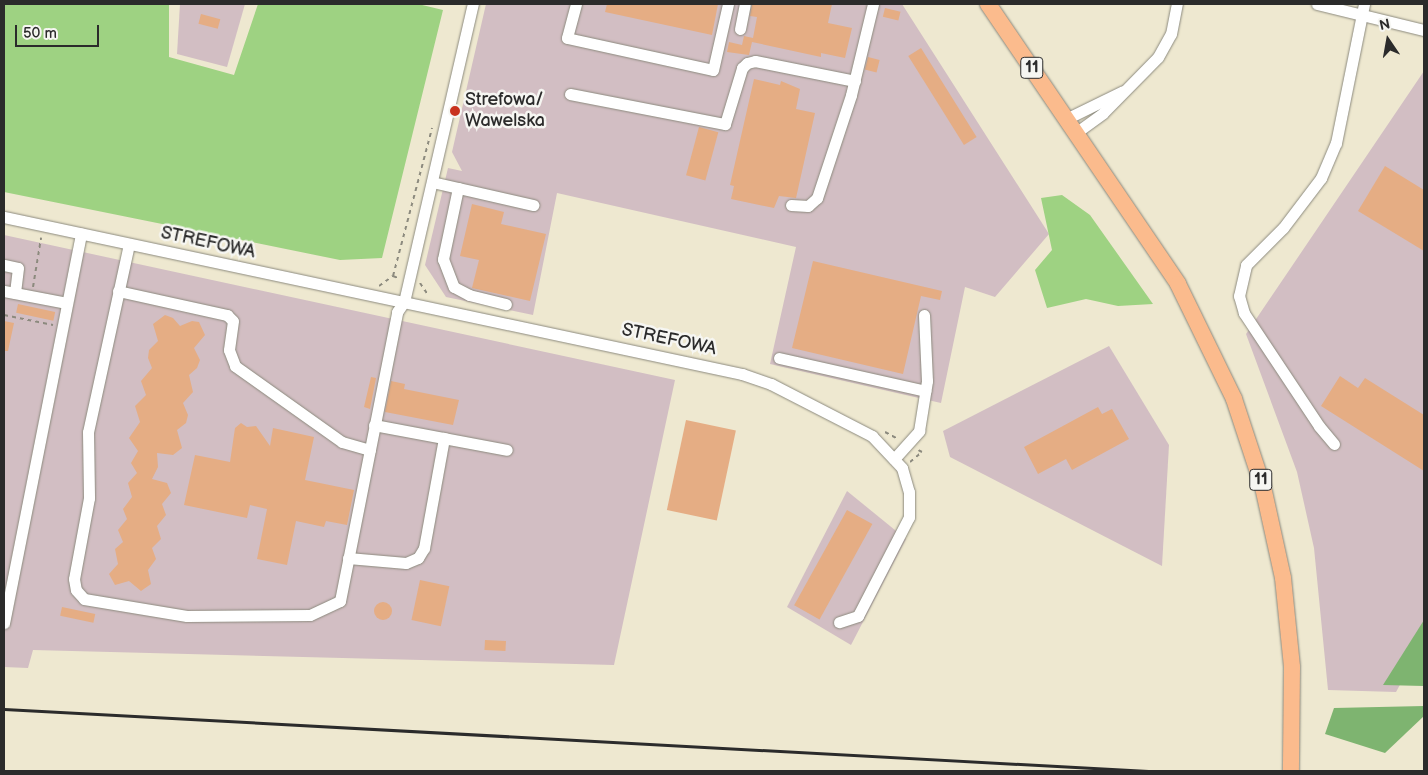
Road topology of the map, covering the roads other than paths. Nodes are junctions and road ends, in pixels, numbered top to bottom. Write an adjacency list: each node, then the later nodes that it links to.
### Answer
1 (473, 4): 17 (street)
2 (576, 4): 3 (street)
3 (728, 4)
4 (745, 4): 10 (street)
5 (873, 4): 12 (street)
6 (988, 4): 15 (highway, 11)
7 (1177, 4): 13 (street)
8 (1317, 4): 9 (street)
9 (1363, 9): 11 (street); 35 (street)
10 (740, 29)
11 (1424, 30)
12 (855, 81): 14 (street); 20 (street)
13 (1123, 91): 15 (street); 16 (street)
14 (570, 94)
15 (1068, 118): 16 (highway, 11)
16 (1077, 132): 42 (highway, 11)
17 (432, 182): 18 (street); 27 (street)
18 (458, 188): 19 (street); 29 (street)
19 (533, 205)
20 (791, 205)
21 (4, 217): 22 (street, STREFOWA)
22 (81, 234): 23 (street, STREFOWA); 28 (street)
23 (129, 244): 25 (street); 27 (street, STREFOWA)
24 (4, 265): 26 (street)
25 (118, 291): 36 (street); 39 (street)
26 (9, 292): 28 (street)
27 (404, 302): 33 (street); 38 (street, STREFOWA)
28 (67, 303): 41 (street)
29 (506, 304)
30 (924, 314): 32 (street)
31 (779, 358): 32 (street)
32 (925, 391): 38 (street)
33 (374, 425): 34 (street); 36 (street)
34 (444, 438): 37 (street); 39 (street)
35 (1334, 444)
36 (370, 450): 39 (street)
37 (507, 450)
38 (894, 459): 40 (street, STREFOWA)
39 (348, 558)
40 (839, 622)
41 (4, 623)
42 (1290, 771)

